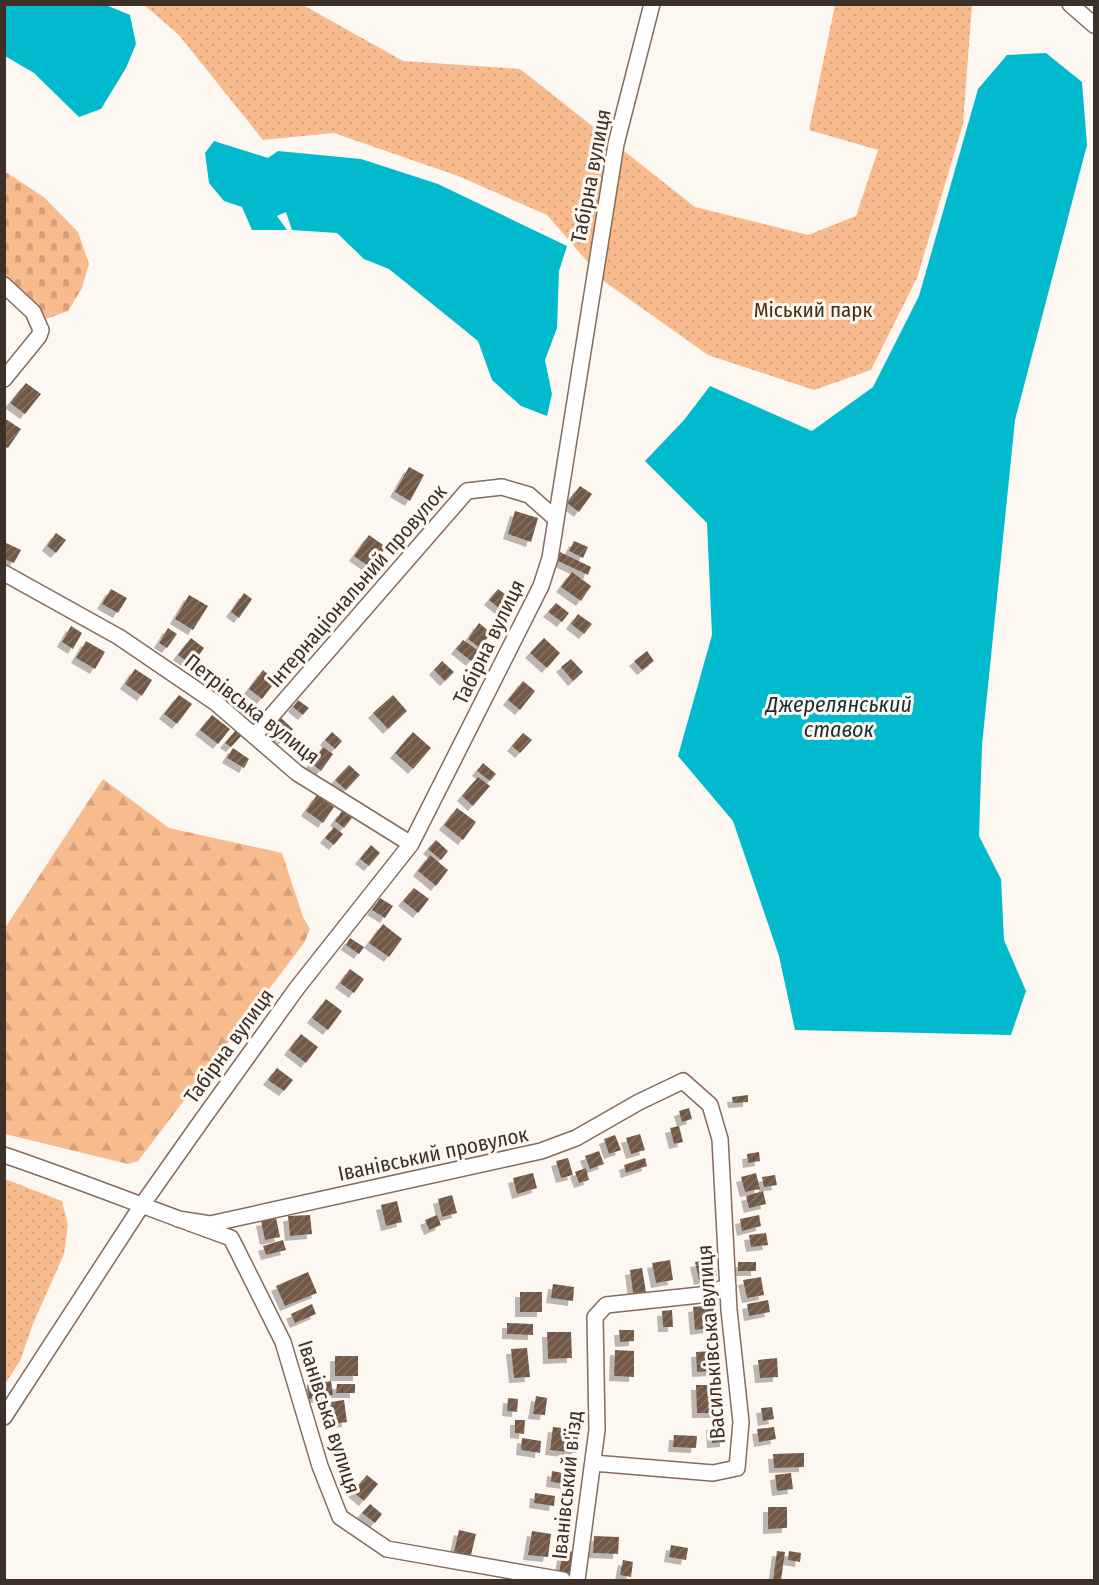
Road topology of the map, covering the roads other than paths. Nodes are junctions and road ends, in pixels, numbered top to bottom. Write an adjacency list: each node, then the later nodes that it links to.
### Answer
1 (652, 4): 6 (street, Табірна вулиця)
2 (1070, 4): 3 (street)
3 (1095, 25)
4 (4, 285): 5 (street)
5 (4, 379)
6 (556, 519): 8 (street, Інтернаціональний провулок); 9 (street, Табірна вулиця)
7 (4, 573): 8 (street, Петрівська вулиця)
8 (254, 736): 9 (street, Петрівська вулиця)
9 (411, 844): 12 (street, Табірна вулиця)
10 (683, 1081): 13 (street, Іванівський провулок); 14 (street, Васильківська вулиця)
11 (4, 1155): 12 (street, Іванівська вулиця)
12 (142, 1205): 13 (street, Іванівська вулиця); 15 (street, Табірна вулиця)
13 (178, 1220): 17 (street, Іванівська вулиця)
14 (728, 1287): 16 (street, Іванівський в'їзд); 16 (street, Васильківська вулиця)
15 (4, 1417)
16 (593, 1463): 18 (street, Іванівський в'їзд)
17 (563, 1581)
18 (577, 1581)

